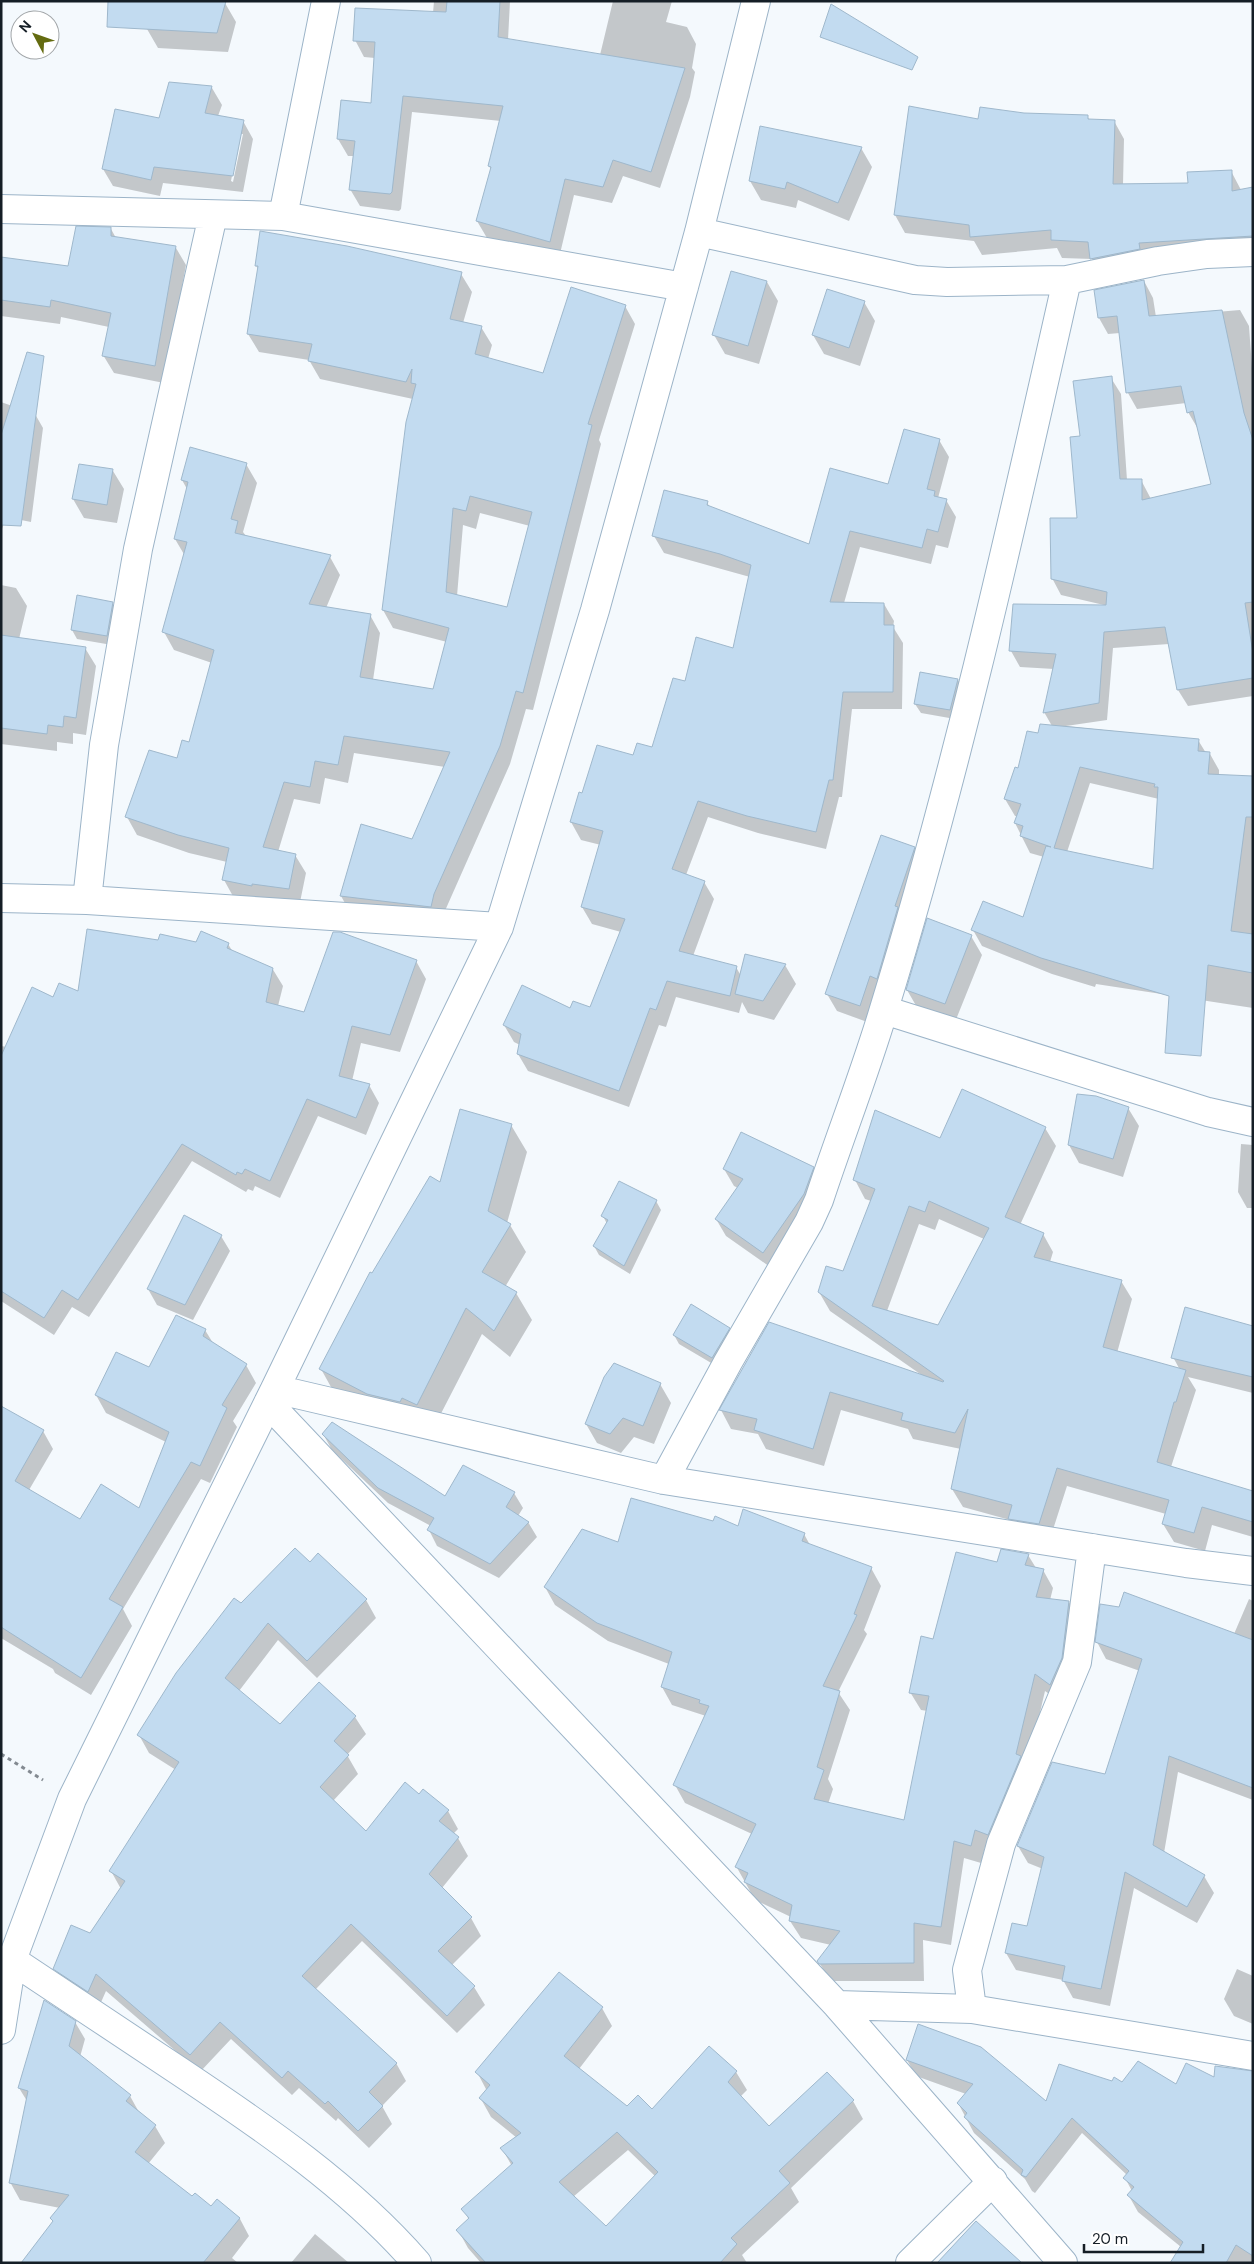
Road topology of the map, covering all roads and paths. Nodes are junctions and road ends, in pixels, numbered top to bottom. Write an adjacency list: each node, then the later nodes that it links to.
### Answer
1 (326, 1): 5 (street)
2 (756, 1): 6 (street)
3 (1, 209): 4 (street)
4 (213, 215): 5 (street); 11 (street)
5 (283, 216): 9 (street)
6 (699, 232): 8 (street); 9 (street)
7 (1253, 252): 8 (street)
8 (1067, 280): 13 (street)
9 (684, 287): 12 (street)
10 (1, 898): 11 (street)
11 (87, 900): 12 (street)
12 (499, 927): 15 (street)
13 (884, 1010): 14 (street); 16 (street)
14 (1253, 1122)
15 (272, 1396): 16 (street); 20 (street); 22 (street)
16 (664, 1480): 17 (street)
17 (1092, 1548): 18 (street); 23 (street)
18 (1253, 1571)
19 (1, 1754): 20 (path)
20 (72, 1799): 21 (street)
21 (12, 1960): 24 (street); 27 (street)
22 (837, 2005): 23 (street); 26 (street)
23 (972, 2009): 25 (street)
24 (1, 2030)
25 (1253, 2056)
26 (993, 2182): 28 (street); 29 (street)
27 (417, 2263)
28 (910, 2263)
29 (1063, 2263)

